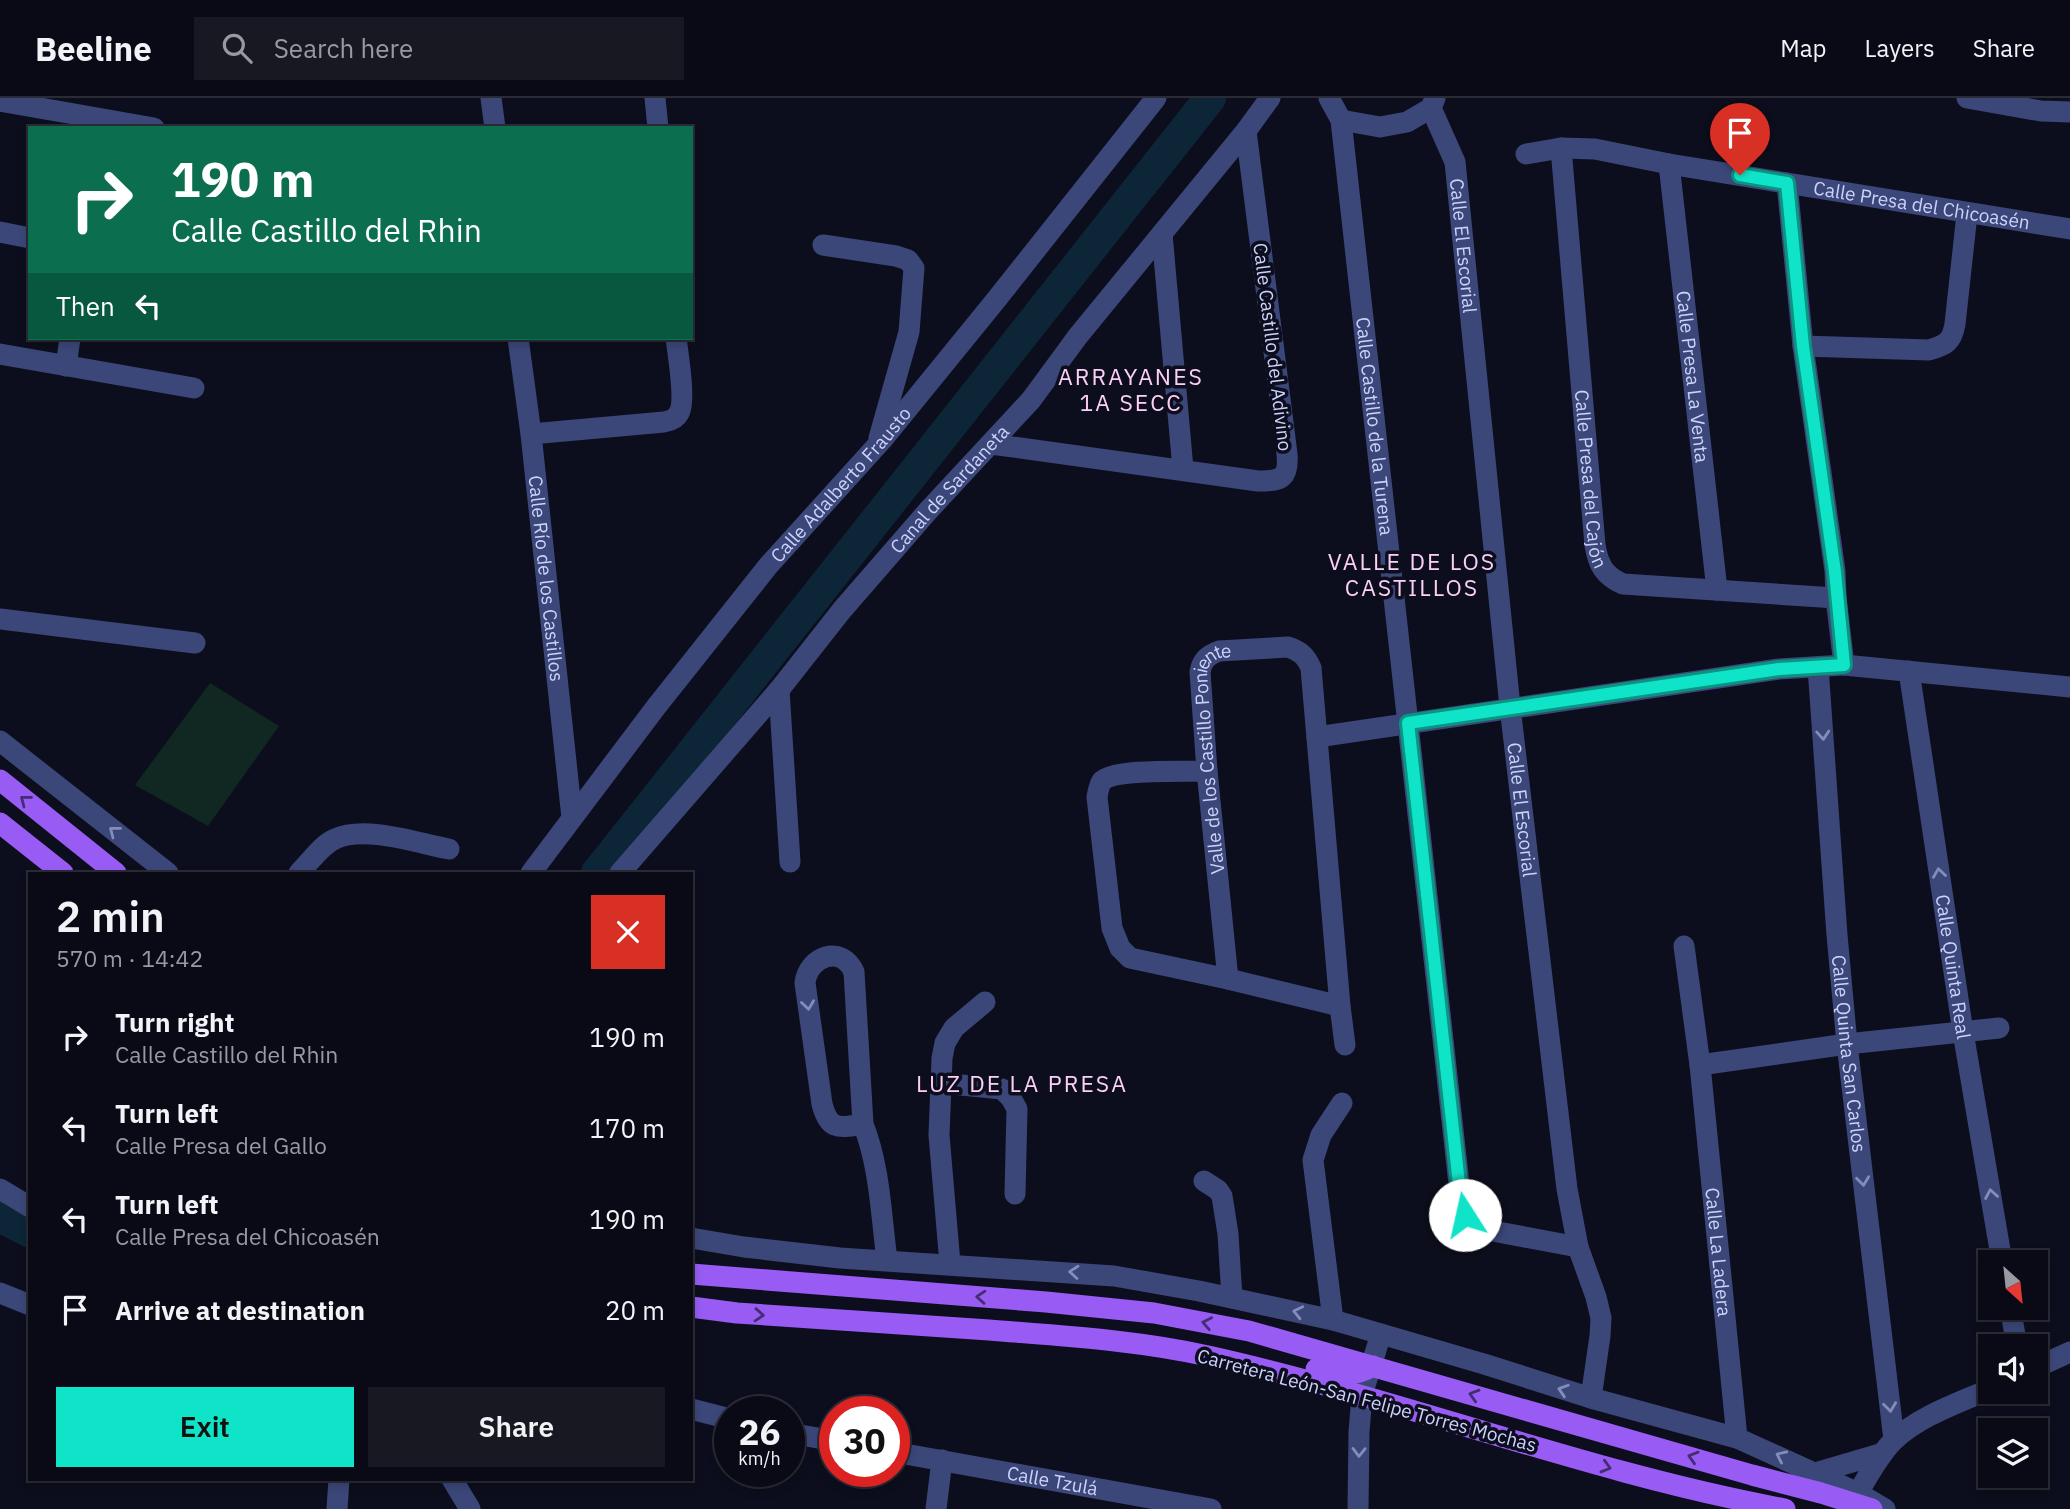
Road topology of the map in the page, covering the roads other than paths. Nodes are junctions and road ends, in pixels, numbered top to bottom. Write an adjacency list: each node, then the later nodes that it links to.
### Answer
1 (491, 98): 13 (street)
2 (655, 98): 14 (street)
3 (1156, 98): 35 (street, Calle Adalberto Frausto)
4 (1270, 98): 15 (street, Canal de Sardaneta)
5 (1329, 98): 11 (street)
6 (1967, 98): 9 (street)
7 (0, 101): 10 (street)
8 (1433, 103): 11 (street); 46 (street, Calle El Escorial)
9 (2070, 112)
10 (102, 114): 12 (street)
11 (1341, 120): 47 (street, Calle Castillo de la Turena)
12 (147, 126)
13 (495, 126)
14 (658, 126)
15 (1246, 131): 23 (street, Canal de Sardaneta); 36 (street, Calle Castillo del Adivino)
16 (1561, 148): 17 (street, Calle Presa del Chicoasén); 18 (street, Calle Presa del Chicoasén); 37 (street, Calle Presa del Cajón)
17 (1526, 154)
18 (1669, 164): 19 (street, Calle Presa del Chicoasén); 37 (street, Calle Presa La Venta)
19 (1787, 183): 20 (street, Calle Presa del Chicoasén); 29 (street)
20 (1967, 214): 21 (street, Calle Presa del Chicoasén); 29 (street)
21 (2070, 229)
22 (0, 232): 24 (street)
23 (1162, 234): 34 (street, Canal de Sardaneta); 36 (street)
24 (28, 238)
25 (823, 245): 35 (street)
26 (70, 340): 31 (street)
27 (518, 340): 33 (street, Calle Río de los Castillos)
28 (676, 340): 33 (street)
29 (1803, 346): 38 (street)
30 (0, 354): 31 (street)
31 (66, 366): 32 (street)
32 (194, 388)
33 (531, 434): 52 (street, Calle Río de los Castillos)
34 (991, 444): 36 (street, Calle Castillo del Adivino); 45 (street, Canal de Sardaneta)
35 (876, 446): 52 (street, Calle Adalberto Frausto)
36 (1182, 469)
37 (1717, 590): 38 (street, Calle Presa del Cajón)
38 (1836, 598): 41 (street)
39 (0, 620): 40 (street)
40 (195, 643)
41 (1844, 665): 42 (street); 43 (street)
42 (1818, 667): 46 (street); 68 (street, Calle Quinta San Carlos, one-way to 68)
43 (1909, 671): 44 (street); 67 (street, Calle Quinta Real, one-way to 43)
44 (2070, 687)
45 (779, 690): 55 (street); 61 (street, Canal de Sardaneta)
46 (1510, 707): 47 (street); 79 (street, Calle El Escorial)
47 (1408, 723): 48 (street); 79 (street, Calle Castillo de la Turena)
48 (1317, 737): 50 (street, Valle de los Castillo Poniente); 65 (street, Valle de los Castillo Poniente)
49 (0, 741): 58 (street, one-way to 49)
50 (1207, 771): 63 (street, Valle de los Castillo Poniente); 63 (street)
51 (0, 780): 57 (main road, one-way to 51)
52 (572, 818): 60 (street, Calle Adalberto Frausto)
53 (0, 823): 56 (main road)
54 (449, 849): 59 (street)
55 (790, 862)
56 (62, 872)
57 (115, 872)
58 (167, 872)
59 (300, 872)
60 (532, 872)
61 (621, 872)
62 (1684, 946): 70 (street, Calle La Ladera)
63 (1228, 979): 65 (street)
64 (985, 1002): 71 (street)
65 (1340, 1006): 69 (street, Valle de los Castillo Poniente)
66 (1999, 1028): 67 (street)
67 (1963, 1032): 68 (street); 80 (street, Calle Quinta Real, one-way to 67)
68 (1847, 1044): 70 (street); 100 (street, Calle Quinta San Carlos, one-way to 100)
69 (1345, 1045)
70 (1700, 1065): 99 (street, Calle La Ladera)
71 (941, 1083): 76 (street); 82 (street)
72 (1342, 1103): 88 (street)
73 (863, 1124): 73 (street, one-way to 73); 81 (street)
74 (1203, 1181): 85 (street)
75 (0, 1189): 77 (street)
76 (1016, 1194)
77 (28, 1205)
78 (693, 1238): 81 (street)
79 (1578, 1247): 96 (street, Calle El Escorial)
80 (2000, 1250)
81 (887, 1260): 82 (street)
82 (950, 1264): 85 (street, one-way to 82)
83 (693, 1275): 93 (main road, one-way to 83)
84 (0, 1293): 86 (street)
85 (1232, 1298): 88 (street, one-way to 85)
86 (28, 1304)
87 (693, 1307): 90 (main road, Carretera León-San Felipe Torres Mochas, one-way to 90)
88 (1333, 1320): 89 (street)
89 (1381, 1334): 93 (street); 96 (street, one-way to 89)
90 (1163, 1347): 93 (main road); 95 (main road, Carretera León-San Felipe Torres Mochas)
91 (2070, 1352): 92 (street)
92 (2048, 1362)
93 (1373, 1366): 95 (street); 106 (main road, one-way to 93)
94 (1978, 1393): 100 (street)
95 (1362, 1395): 111 (street, one-way to 111); 112 (main road, Carretera León-San Felipe Torres Mochas, one-way to 112)
96 (1591, 1398): 99 (street)
97 (693, 1410): 98 (street)
98 (714, 1415)
99 (1737, 1438): 103 (street, one-way to 99)
100 (1888, 1447): 103 (street); 106 (street)
101 (910, 1455): 102 (street, Calle Tzulá)
102 (942, 1460): 109 (street); 110 (street, Calle Tzulá)
103 (1815, 1472): 106 (street)
104 (339, 1481): 107 (street)
105 (453, 1481): 108 (street)
106 (1858, 1503): 113 (street)
107 (337, 1509)
108 (470, 1509)
109 (936, 1509)
110 (1211, 1509)
111 (1358, 1509)
112 (1785, 1509)
113 (1885, 1509)

